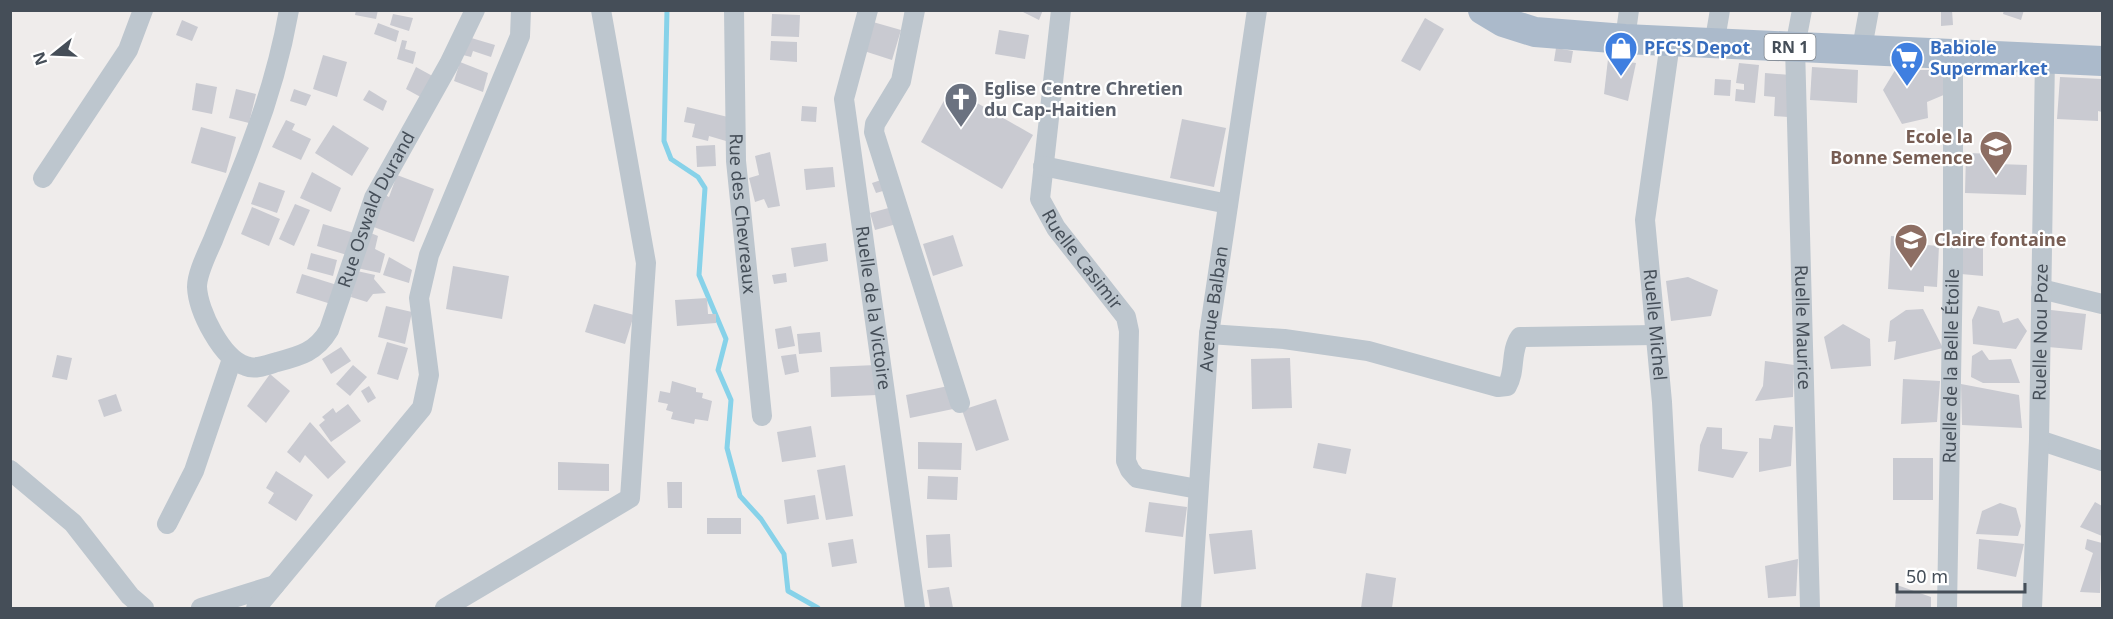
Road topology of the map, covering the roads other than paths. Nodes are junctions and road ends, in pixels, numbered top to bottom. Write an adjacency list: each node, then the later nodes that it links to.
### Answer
1 (143, 10): 24 (street)
2 (289, 10): 30 (street)
3 (476, 10): 30 (street, Rue Oswald Durand)
4 (521, 10): 38 (street)
5 (601, 10): 42 (street)
6 (734, 10): 32 (street, Rue des Chevreaux)
7 (868, 10): 43 (street, Ruelle de la Victoire)
8 (915, 10): 31 (street)
9 (1061, 10): 23 (street, Ruelle Casimir)
10 (1257, 10): 25 (street, Avenue Balban)
11 (1483, 10): 15 (main road, RN 1)
12 (1720, 10): 17 (street)
13 (1802, 10): 18 (street, Ruelle Maurice)
14 (1869, 10): 19 (street)
15 (1627, 25): 16 (main road, RN 1)
16 (1670, 43): 17 (main road, RN 1); 29 (street, Ruelle Michel)
17 (1714, 45): 18 (main road, RN 1)
18 (1795, 47): 19 (main road, RN 1); 46 (street, Ruelle Maurice)
19 (1862, 48): 20 (main road, RN 1)
20 (1953, 52): 21 (main road, RN 1); 47 (street, Ruelle de la Belle Étoile)
21 (2045, 57): 22 (main road, RN 1); 26 (street, Ruelle Nou Poze)
22 (2103, 61)
23 (1042, 166): 25 (street); 36 (street, Ruelle Casimir)
24 (43, 178)
25 (1228, 204): 28 (street, Avenue Balban)
26 (2041, 289): 27 (street); 33 (street, Ruelle Nou Poze)
27 (2103, 304)
28 (1209, 334): 29 (street); 36 (street, Avenue Balban)
29 (1655, 335): 45 (street, Ruelle Michel)
30 (239, 363): 37 (street)
31 (960, 403)
32 (762, 416)
33 (2039, 440): 34 (street); 48 (street, Ruelle Nou Poze)
34 (2103, 461)
35 (10, 470): 39 (street)
36 (1198, 489): 44 (street, Avenue Balban)
37 (167, 524)
38 (275, 585): 40 (street); 41 (street)
39 (144, 609)
40 (201, 609)
41 (256, 609)
42 (445, 609)
43 (915, 609)
44 (1191, 609)
45 (1673, 609)
46 (1810, 609)
47 (1947, 609)
48 (2032, 609)

